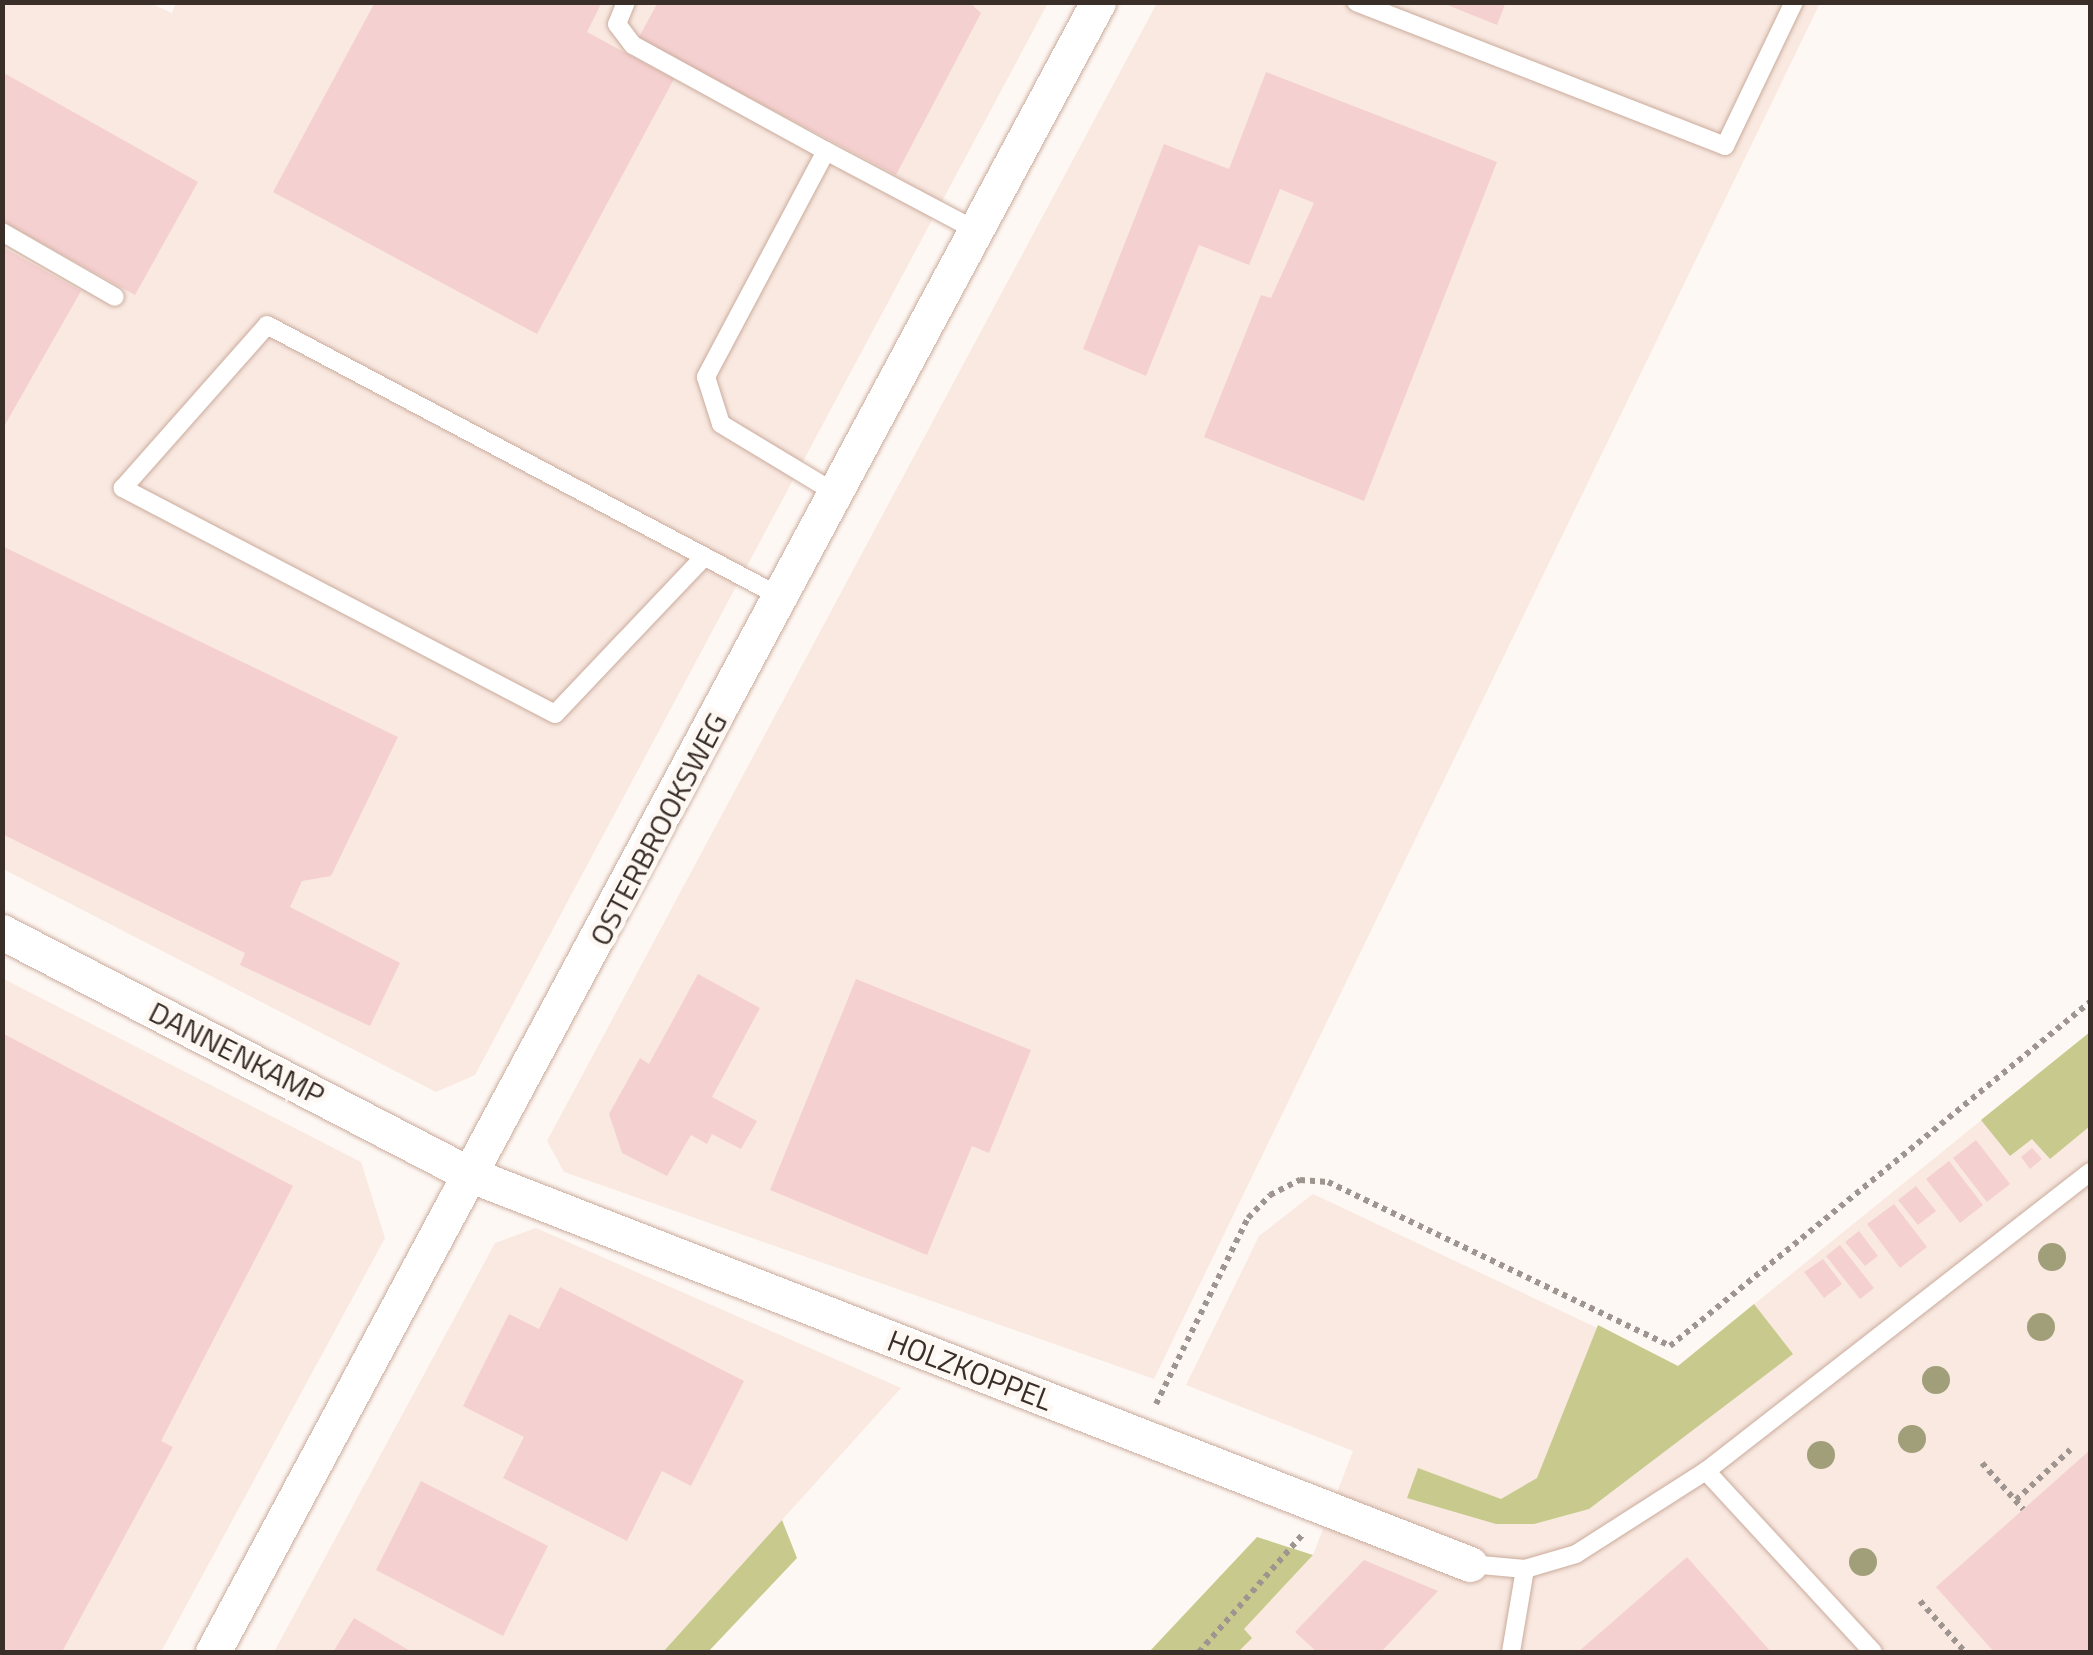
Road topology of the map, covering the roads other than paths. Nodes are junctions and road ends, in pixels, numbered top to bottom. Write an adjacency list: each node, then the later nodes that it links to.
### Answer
1 (626, 2): 5 (lane)
2 (1098, 2): 6 (street, OSTERBROOKSWEG)
3 (1356, 2): 4 (lane)
4 (1788, 4)
5 (826, 152): 6 (lane); 9 (lane)
6 (977, 231): 9 (street, OSTERBROOKSWEG)
7 (2, 232): 8 (lane)
8 (116, 297)
9 (838, 494): 11 (street, OSTERBROOKSWEG)
10 (704, 557): 10 (lane); 11 (lane)
11 (782, 597): 14 (street, OSTERBROOKSWEG)
12 (2, 932): 14 (street, DANNENKAMP)
13 (2090, 1172): 15 (lane)
14 (471, 1175): 16 (street, HOLZKOPPEL); 18 (street, OSTERBROOKSWEG)
15 (1706, 1470): 17 (lane); 20 (lane)
16 (1470, 1564): 17 (lane)
17 (1525, 1569): 19 (lane)
18 (213, 1652)
19 (1511, 1652)
20 (1873, 1652)

